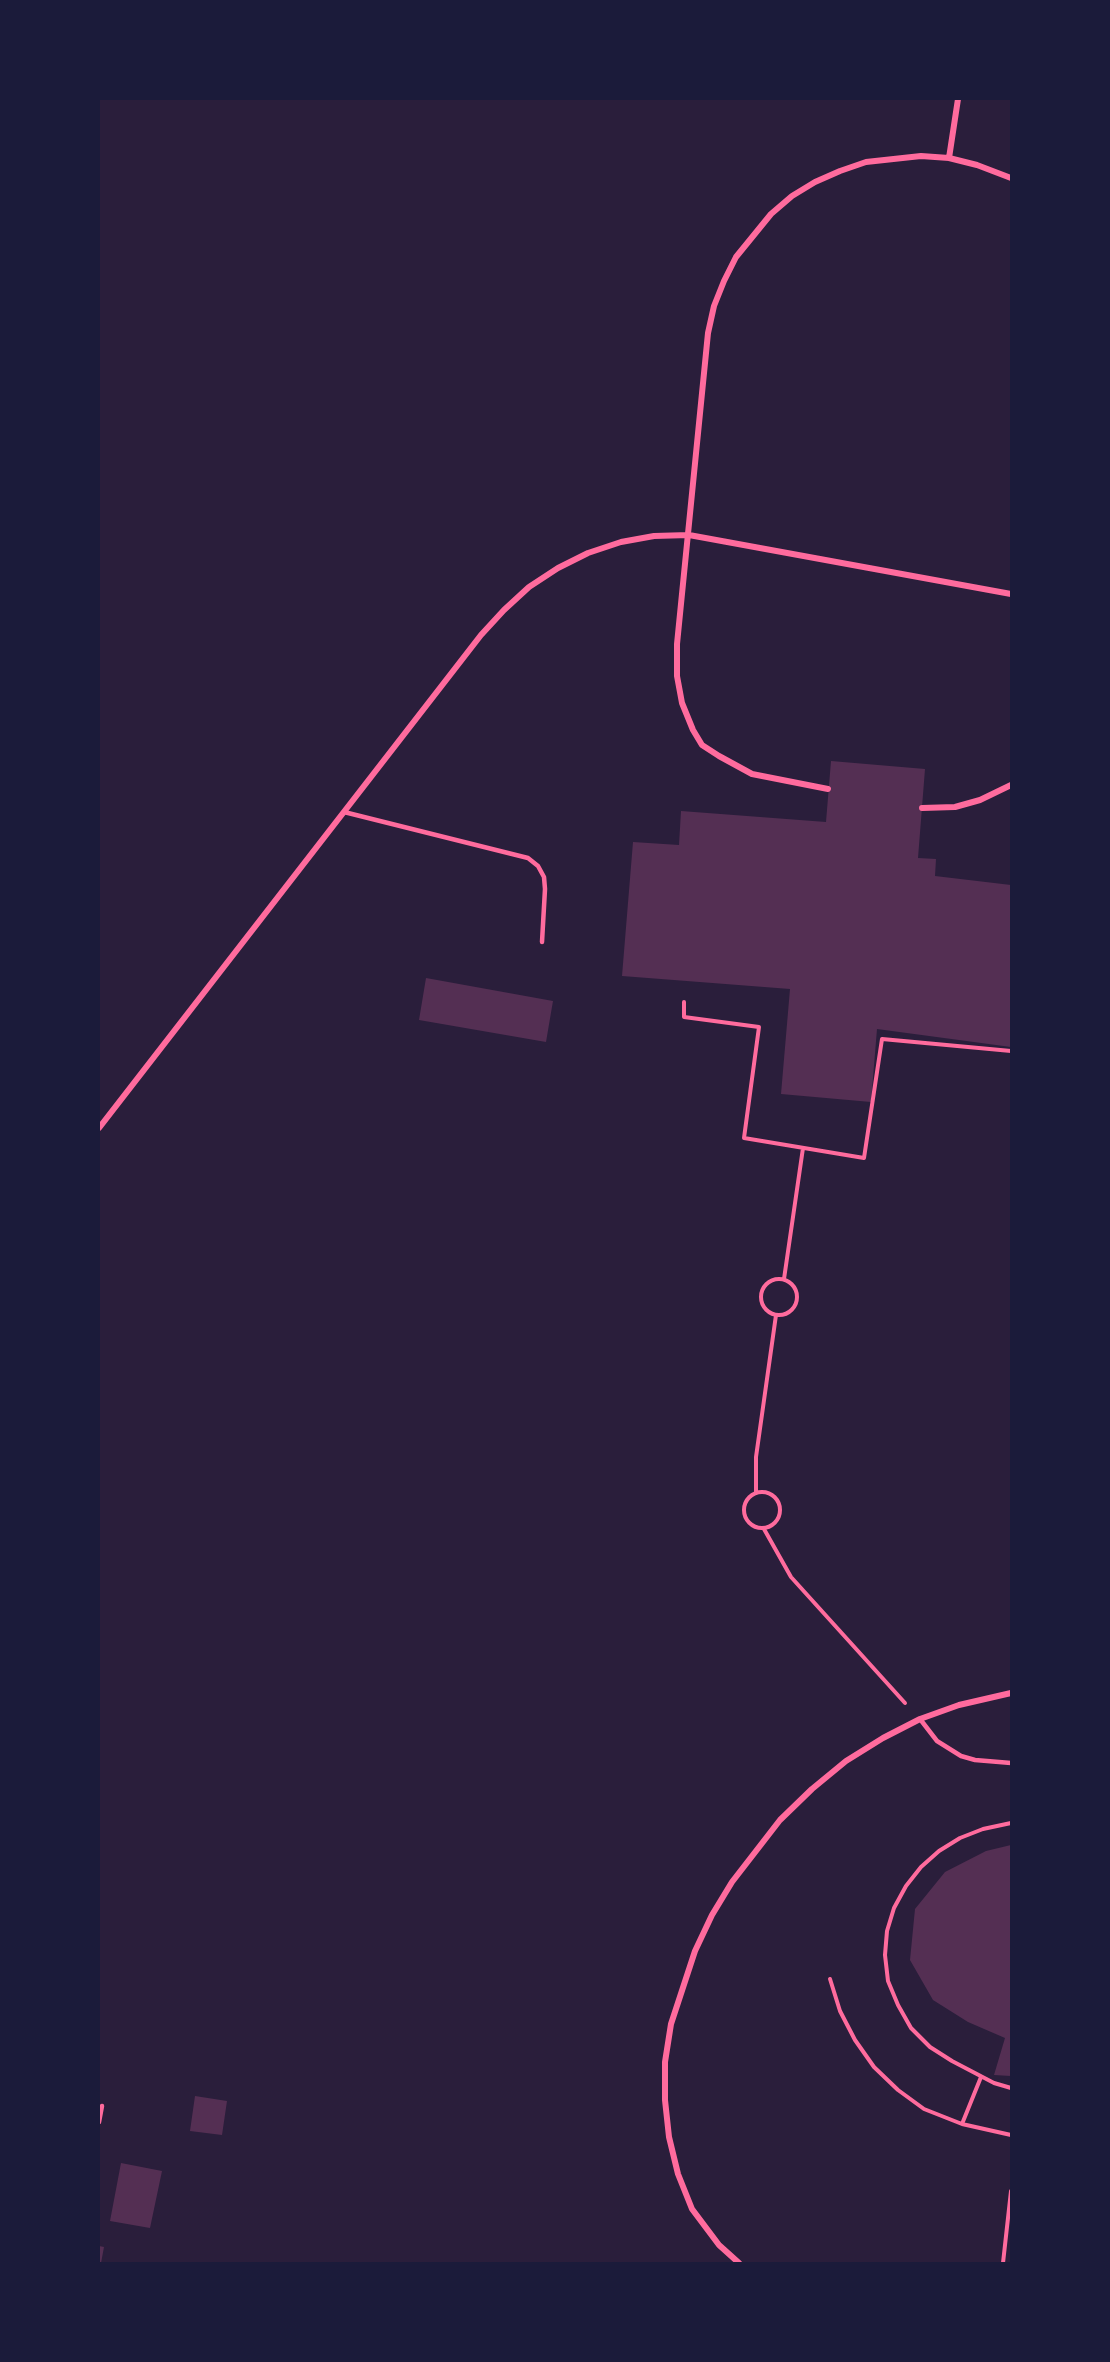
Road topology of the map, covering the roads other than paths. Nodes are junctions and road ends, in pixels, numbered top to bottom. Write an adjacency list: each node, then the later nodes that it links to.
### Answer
1 (958, 99): 2 (street)
2 (948, 158): 3 (street); 4 (street)
3 (1011, 178)
4 (689, 535): 5 (street); 7 (street); 9 (street)
5 (1011, 594)
6 (1011, 785): 8 (street)
7 (828, 789)
8 (922, 808)
9 (344, 812): 10 (lane); 11 (street)
10 (542, 942)
11 (99, 1128)
12 (1011, 1693): 13 (street)
13 (920, 1719): 14 (lane); 17 (street)
14 (1011, 1763)
15 (102, 2106): 16 (lane)
16 (99, 2122)
17 (739, 2263)

